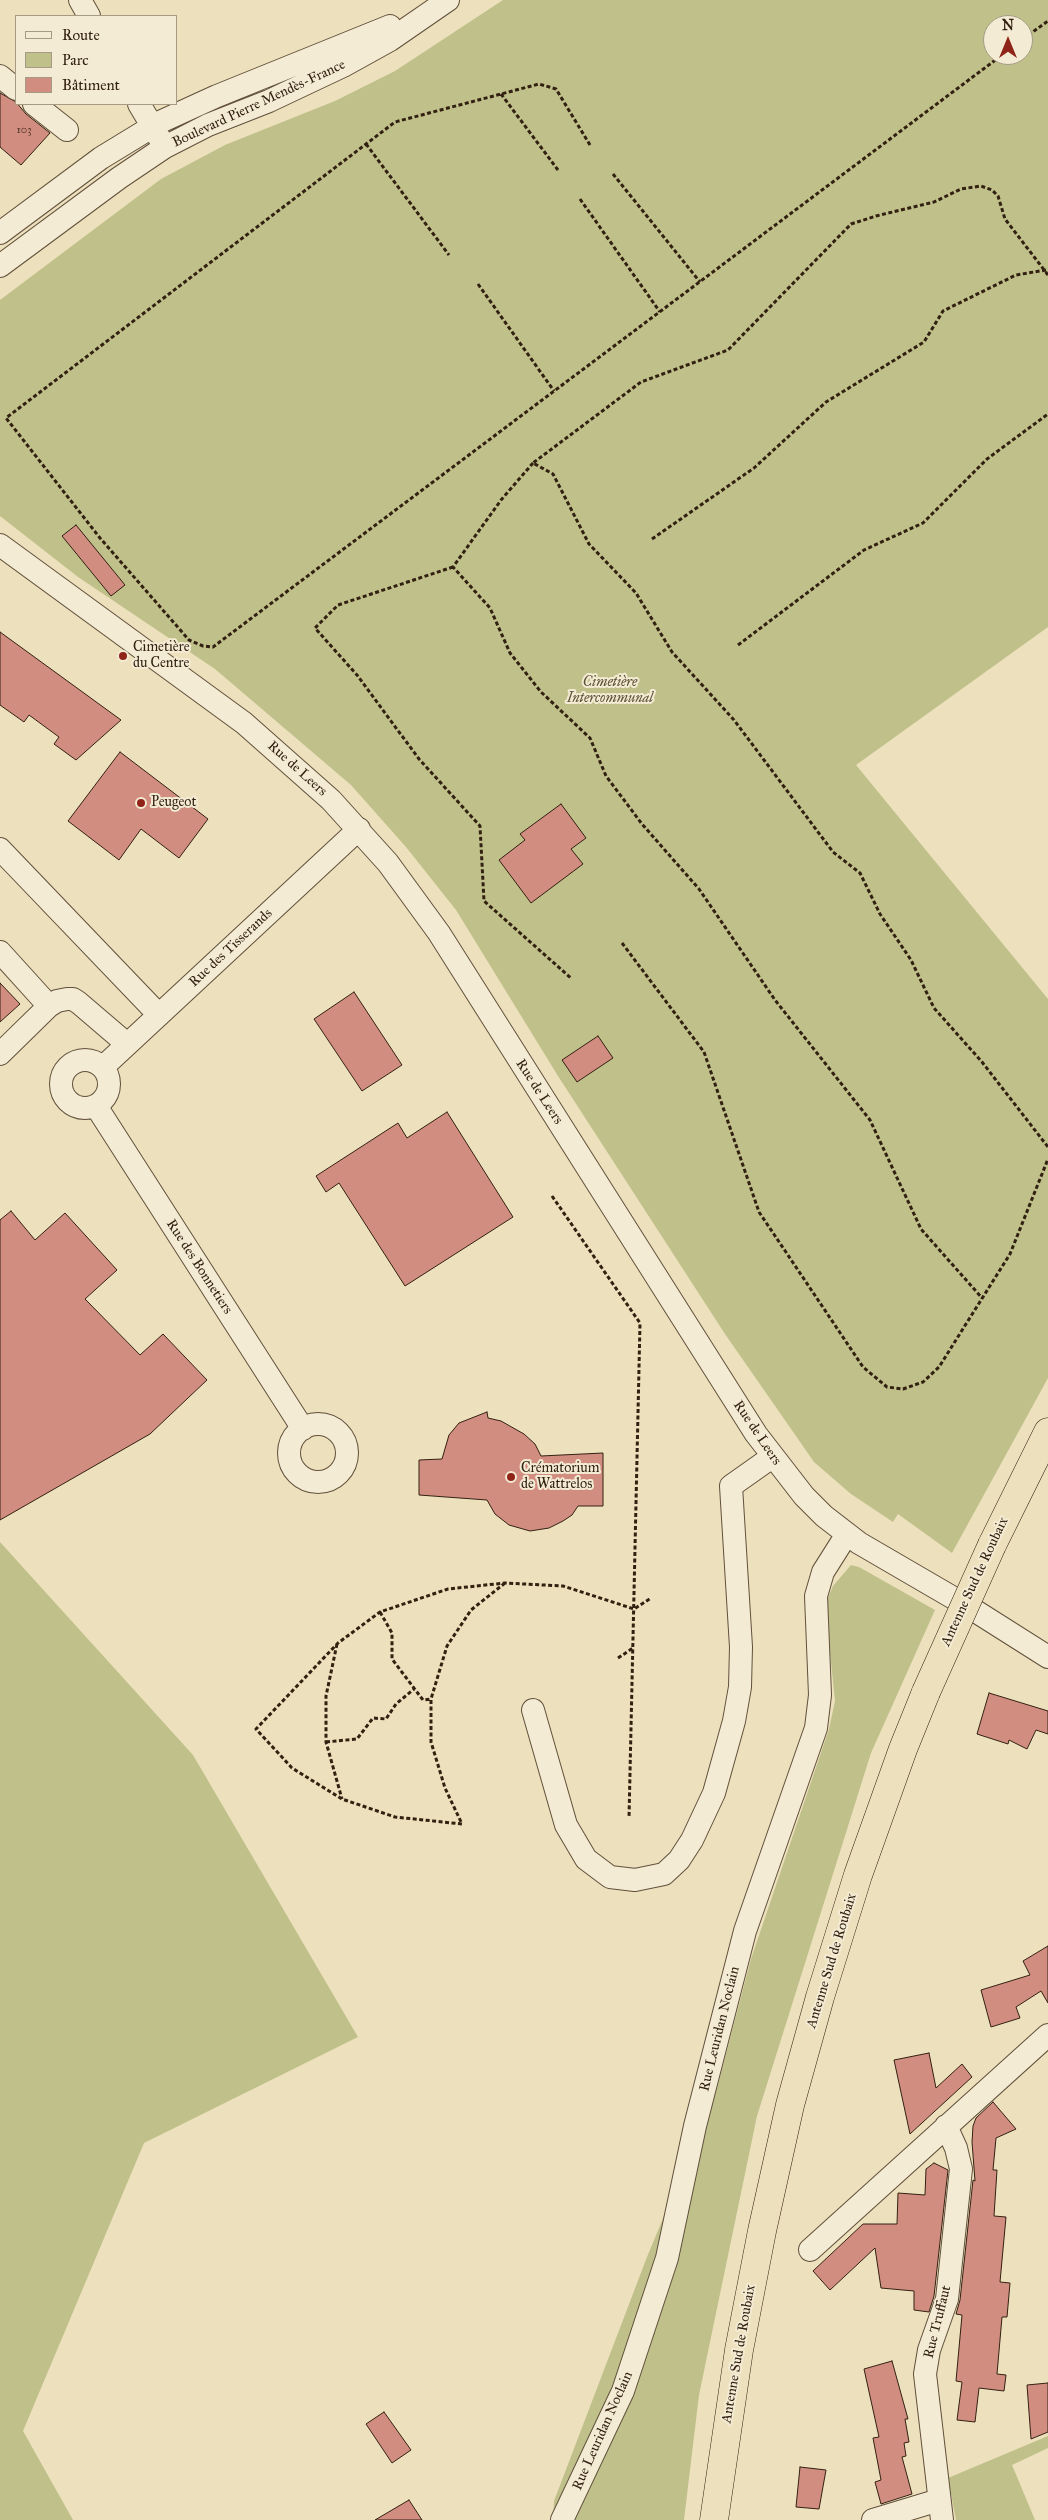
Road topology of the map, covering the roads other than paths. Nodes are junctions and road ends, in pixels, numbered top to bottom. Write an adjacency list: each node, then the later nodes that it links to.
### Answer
1 (80, 0): 4 (street)
2 (437, 0): 9 (street, Boulevard Pierre Mendès-France)
3 (448, 0): 11 (street, Boulevard Pierre Mendès-France)
4 (88, 15)
5 (0, 76): 6 (street)
6 (15, 88)
7 (35, 105): 10 (street)
8 (139, 105): 9 (street)
9 (152, 126): 11 (street); 12 (street, Boulevard Pierre Mendès-France)
10 (66, 130)
11 (165, 147): 13 (street, Boulevard Pierre Mendès-France)
12 (0, 233)
13 (0, 266)
14 (0, 544): 15 (street, Rue de Leers)
15 (359, 830): 19 (street, Rue des Tisserands); 26 (street, Rue de Leers)
16 (0, 849): 19 (street)
17 (0, 952): 18 (street)
18 (50, 1006): 20 (street); 21 (street)
19 (159, 1016): 20 (street, Rue des Tisserands)
20 (127, 1044): 22 (street, Rue des Tisserands)
21 (0, 1054)
22 (103, 1067): 23 (street); 23 (street)
23 (96, 1106): 24 (street, Rue des Bonnetiers)
24 (302, 1429)
25 (1048, 1432): 35 (highway, Antenne Sud de Roubaix, bridge)
26 (772, 1458): 27 (street, Rue de Leers); 29 (street)
27 (847, 1534): 28 (street, Rue de Leers); 34 (street, Rue Leuridan Noclain)
28 (1048, 1657)
29 (533, 1710)
30 (1048, 2035): 31 (street)
31 (946, 2126): 32 (street); 33 (street, Rue Truffaut)
32 (810, 2250)
33 (940, 2510): 36 (street)
34 (562, 2520)
35 (714, 2520)
36 (873, 2520)

